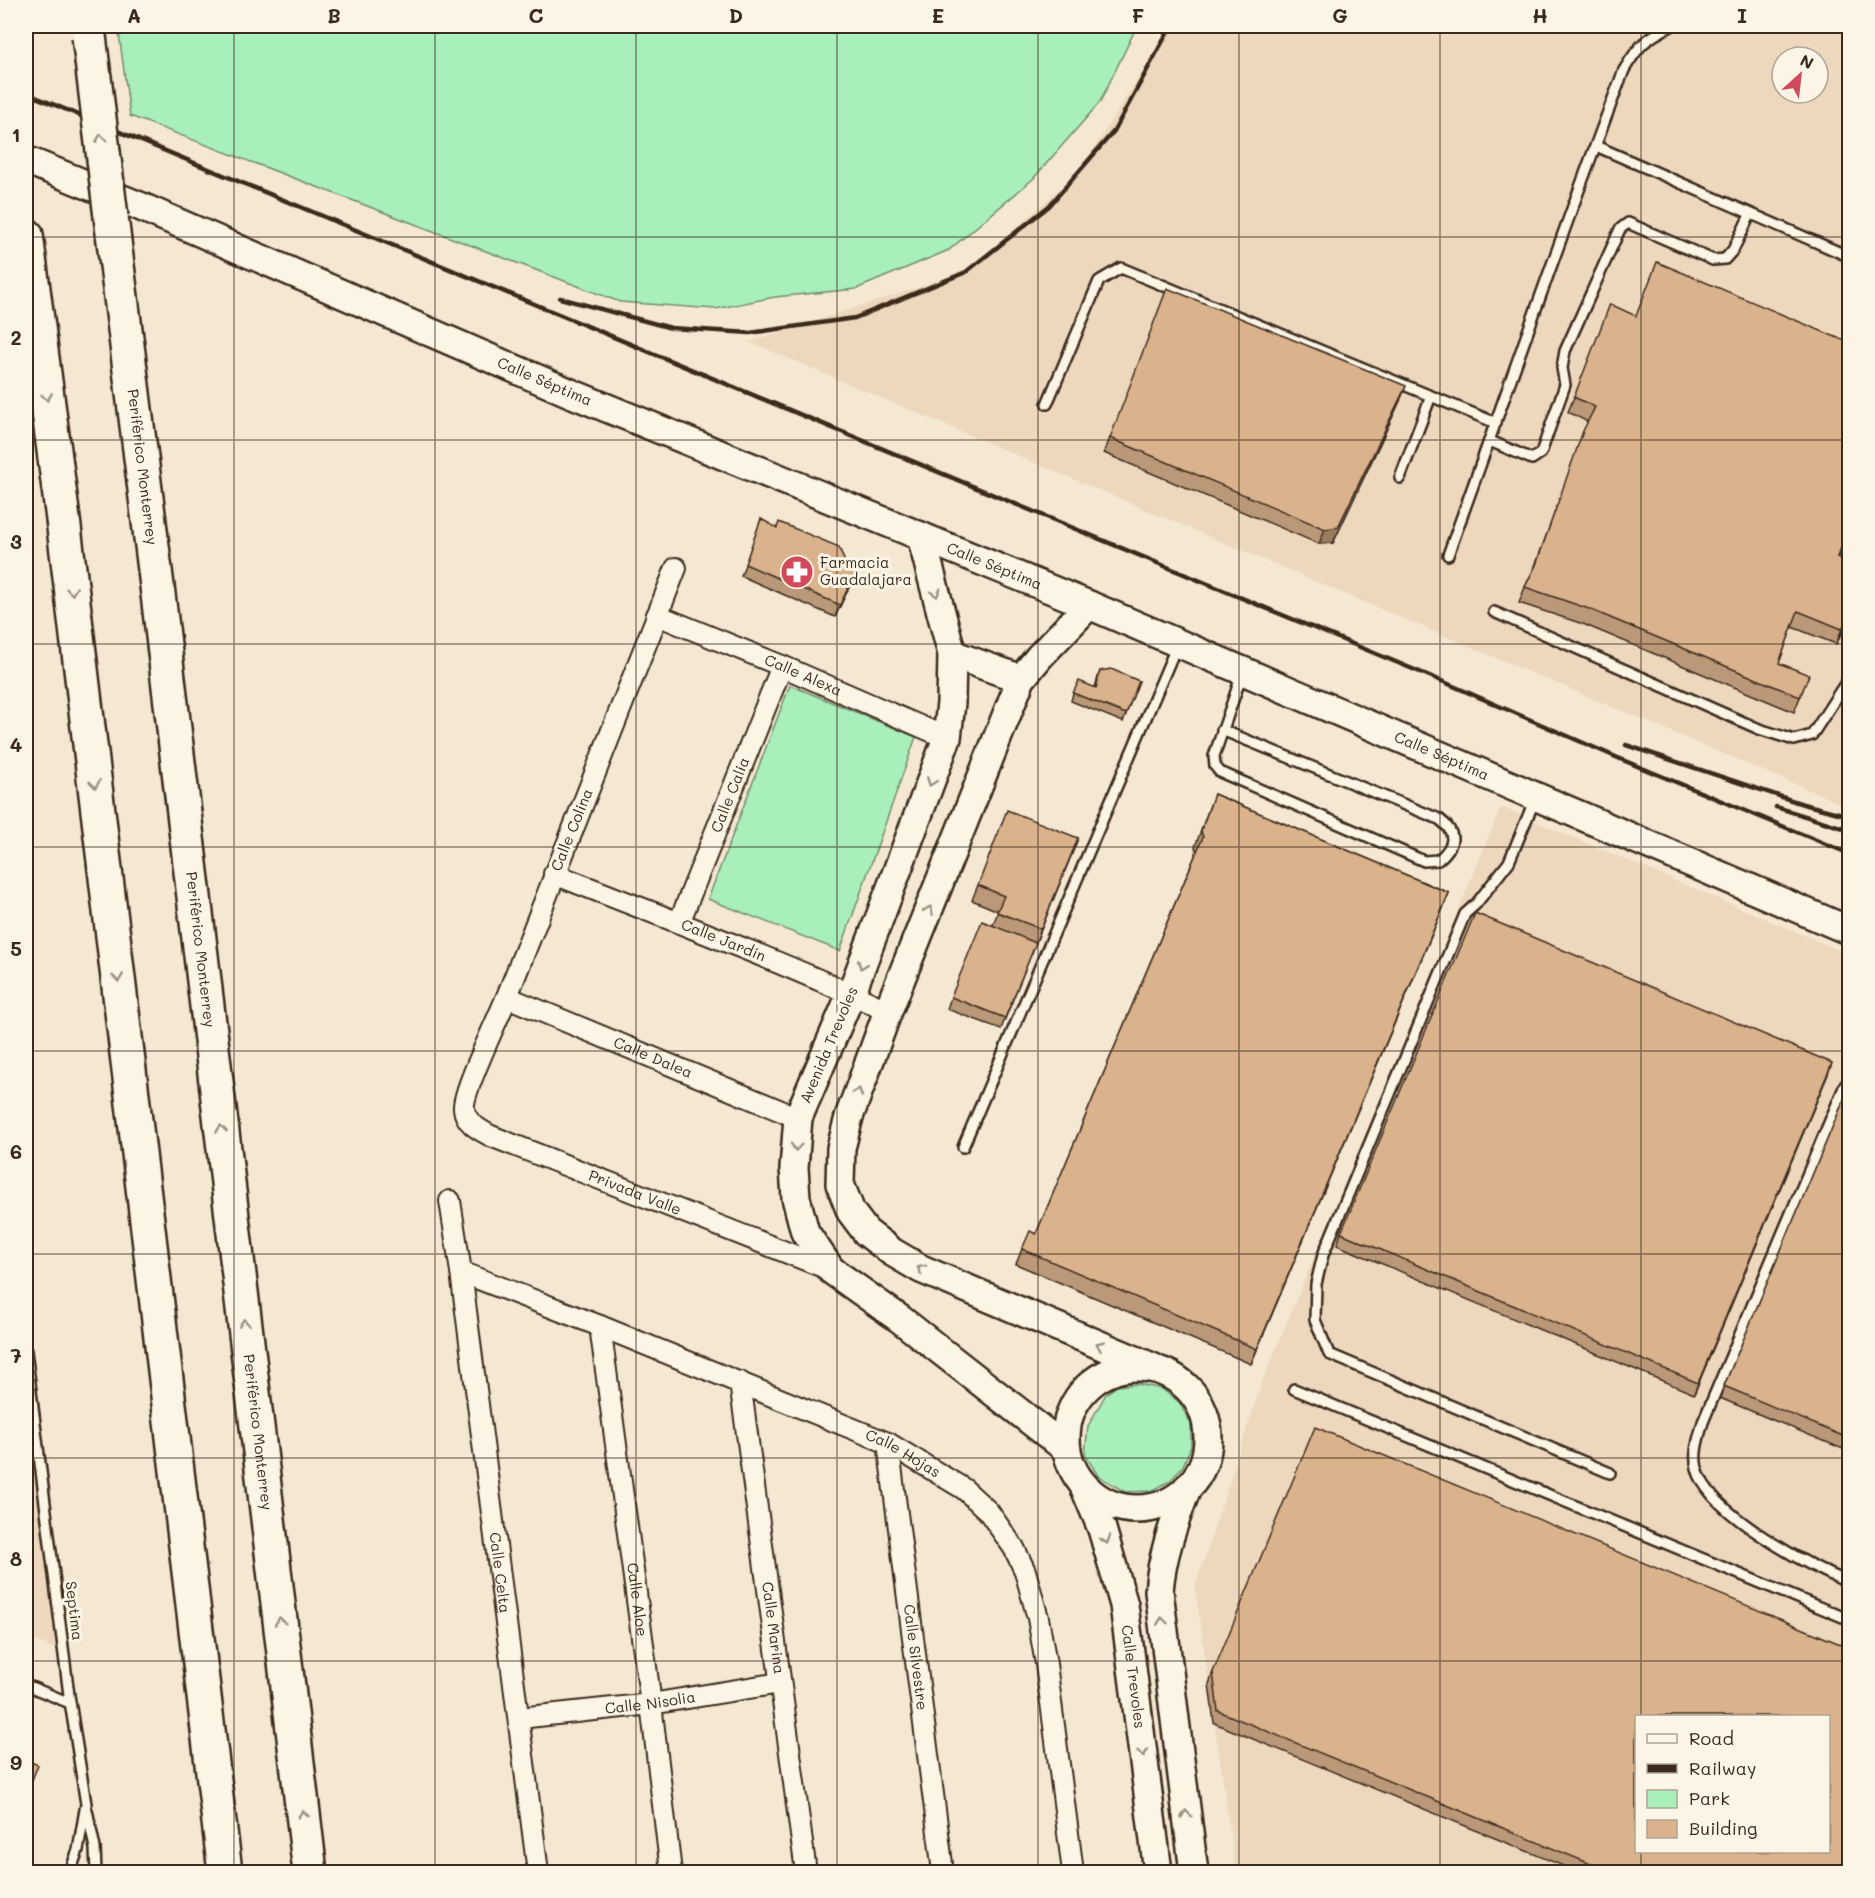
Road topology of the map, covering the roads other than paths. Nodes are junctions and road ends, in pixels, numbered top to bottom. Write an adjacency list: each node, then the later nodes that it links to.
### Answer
1 (1671, 26): 3 (lane)
2 (89, 31): 5 (highway, Periférico Monterrey, one-way to 2, bridge)
3 (1596, 146): 6 (lane); 11 (lane)
4 (26, 160): 5 (street, Calle Séptima)
5 (124, 211): 14 (street, Calle Séptima); 63 (highway, Periférico Monterrey, one-way to 5)
6 (1750, 215): 8 (lane); 12 (lane)
7 (26, 235): 62 (highway, one-way to 62)
8 (1850, 257)
9 (1431, 396): 10 (lane); 11 (lane); 13 (lane)
10 (1047, 404)
11 (1496, 423): 12 (lane)
12 (1490, 441): 15 (lane)
13 (1400, 478)
14 (921, 536): 17 (street, Calle Séptima); 21 (street, Avenida Trevoles, one-way to 21)
15 (1448, 555)
16 (676, 568): 19 (street, Calle Colina)
17 (1089, 605): 20 (street, Calle Séptima); 25 (street)
18 (1494, 612): 24 (lane)
19 (657, 615): 22 (street, Calle Alexa); 29 (street, Calle Colina)
20 (1178, 643): 23 (street, Calle Séptima); 38 (lane)
21 (952, 654): 25 (street); 27 (street, Avenida Trevoles)
22 (782, 666): 27 (street, Calle Alexa); 30 (street, Calle Calia)
23 (1243, 672): 26 (lane); 28 (street, Calle Séptima)
24 (1850, 676)
25 (1022, 679): 34 (street, one-way to 25)
26 (1222, 730): 26 (lane)
27 (947, 738): 32 (street, Avenida Trevoles, one-way to 32)
28 (1536, 797): 31 (street, Calle Séptima); 49 (lane)
29 (555, 874): 30 (street, Calle Jardín); 33 (street, Calle Colina)
30 (679, 923): 32 (street, Calle Jardín)
31 (1850, 931)
32 (851, 994): 34 (street, Calle Jardín); 37 (street, Avenida Trevoles)
33 (507, 997): 36 (street, Calle Colina); 37 (street, Calle Dalea)
34 (888, 1011): 44 (street, one-way to 34)
35 (1845, 1085): 52 (lane)
36 (467, 1091): 40 (street, Privada Valle)
37 (798, 1118): 40 (street, Avenida Trevoles, one-way to 40)
38 (963, 1147)
39 (450, 1201): 41 (street, Calle Celta)
40 (831, 1270): 48 (street, Avenida Trevoles)
41 (461, 1272): 42 (street, Calle Hojas); 58 (street, Calle Celta)
42 (600, 1326): 45 (street, Calle Hojas); 57 (street, Calle Aloe)
43 (26, 1351): 56 (lane, Septima)
44 (1154, 1368): 48 (street); 51 (street)
45 (740, 1382): 47 (street, Calle Hojas); 54 (street, Calle Marina)
46 (1294, 1389): 53 (lane)
47 (888, 1443): 67 (street, Calle Silvestre); 68 (street, Calle Hojas)
48 (1065, 1448): 50 (street)
49 (1610, 1473)
50 (1084, 1486): 51 (street); 69 (street, Calle Trevoles, one-way to 69)
51 (1187, 1488): 70 (street, one-way to 51)
52 (1850, 1583)
53 (1850, 1620)
54 (780, 1683): 57 (street, Calle Nisolia); 66 (street, Calle Marina)
55 (26, 1685): 56 (lane)
56 (70, 1702): 59 (lane, Septima)
57 (651, 1704): 58 (street, Calle Nisolia); 65 (street, Calle Aloe)
58 (519, 1718): 64 (street, Calle Celta)
59 (86, 1804): 60 (lane, Septima); 61 (lane)
60 (70, 1872)
61 (96, 1872)
62 (225, 1872)
63 (310, 1872)
64 (538, 1872)
65 (671, 1872)
66 (806, 1872)
67 (943, 1872)
68 (1073, 1872)
69 (1158, 1872)
70 (1194, 1872)

